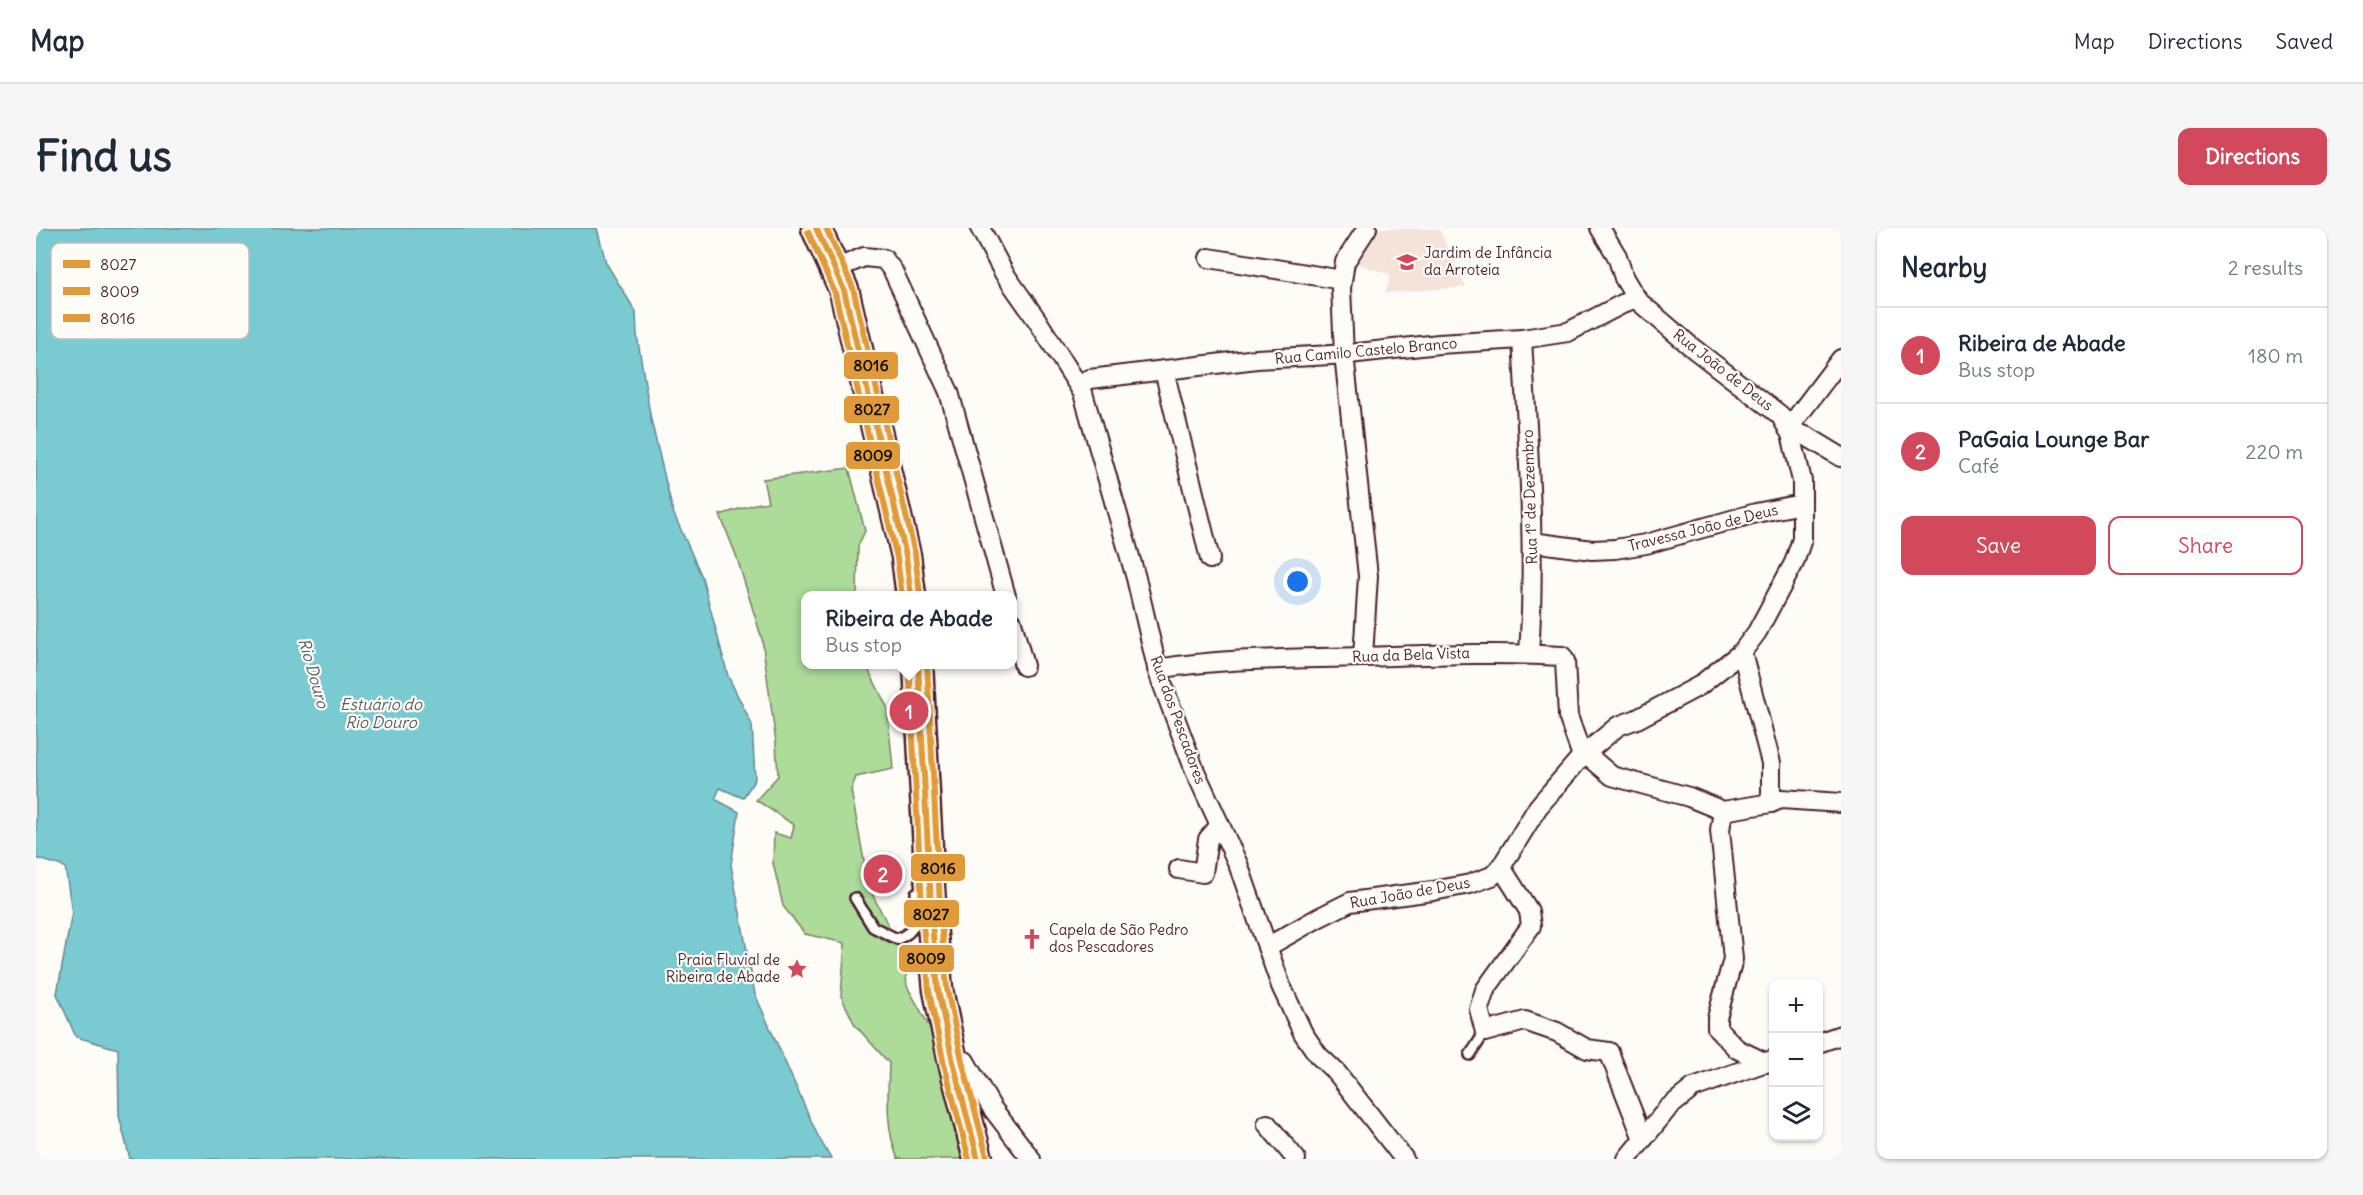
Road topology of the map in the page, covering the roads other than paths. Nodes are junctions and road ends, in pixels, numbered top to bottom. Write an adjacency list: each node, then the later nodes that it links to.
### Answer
1 (816, 228): 6 (main road)
2 (981, 228): 27 (street, Rua dos Pescadores)
3 (1367, 228): 7 (street)
4 (1604, 230): 8 (street, Rua João de Deus)
5 (1209, 258): 7 (street)
6 (835, 269): 19 (main road); 20 (street)
7 (1342, 280): 10 (street)
8 (1635, 297): 9 (street, Rua Camilo Castelo Branco); 14 (street, Rua João de Deus)
9 (1522, 339): 10 (street, Rua Camilo Castelo Branco); 17 (street, Rua 1º de Dezembro)
10 (1344, 354): 12 (street, Rua Camilo Castelo Branco); 24 (street)
11 (1838, 366): 14 (street)
12 (1164, 370): 13 (street, Rua Camilo Castelo Branco); 18 (street)
13 (1089, 380)
14 (1788, 429): 15 (street); 16 (street, Rua João de Deus)
15 (1841, 457)
16 (1802, 504): 17 (street, Travessa João de Deus); 22 (street, Rua João de Deus)
17 (1532, 542): 23 (street, Rua 1º de Dezembro)
18 (1210, 559)
19 (910, 591)
20 (1005, 591)
21 (1017, 640): 25 (street)
22 (1742, 652): 28 (street, Rua João de Deus); 30 (street)
23 (1529, 654): 24 (street, Rua da Bela Vista); 28 (street, Rua da Bela Vista)
24 (1363, 657): 27 (street, Rua da Bela Vista)
25 (1024, 666)
26 (918, 669): 29 (main road)
27 (1157, 669): 33 (street, Rua dos Pescadores)
28 (1583, 755): 32 (street); 34 (street, Rua João de Deus)
29 (924, 791): 36 (lane); 44 (main road)
30 (1771, 803): 31 (street); 32 (street)
31 (1841, 803)
32 (1723, 811): 42 (street)
33 (1220, 825): 35 (street); 37 (street, Rua dos Pescadores)
34 (1501, 867): 37 (street, Rua João de Deus); 38 (street)
35 (1179, 869)
36 (855, 898)
37 (1267, 947): 50 (street, Rua dos Pescadores)
38 (1485, 1032): 41 (lane); 46 (street)
39 (1841, 1035): 40 (street)
40 (1823, 1041)
41 (1470, 1055)
42 (1769, 1061)
43 (1769, 1061): 46 (street)
44 (953, 1062): 47 (main road); 48 (street)
45 (1267, 1124): 49 (street)
46 (1643, 1139): 51 (street)
47 (978, 1159)
48 (1031, 1159)
49 (1296, 1159)
50 (1404, 1159)
51 (1627, 1159)

